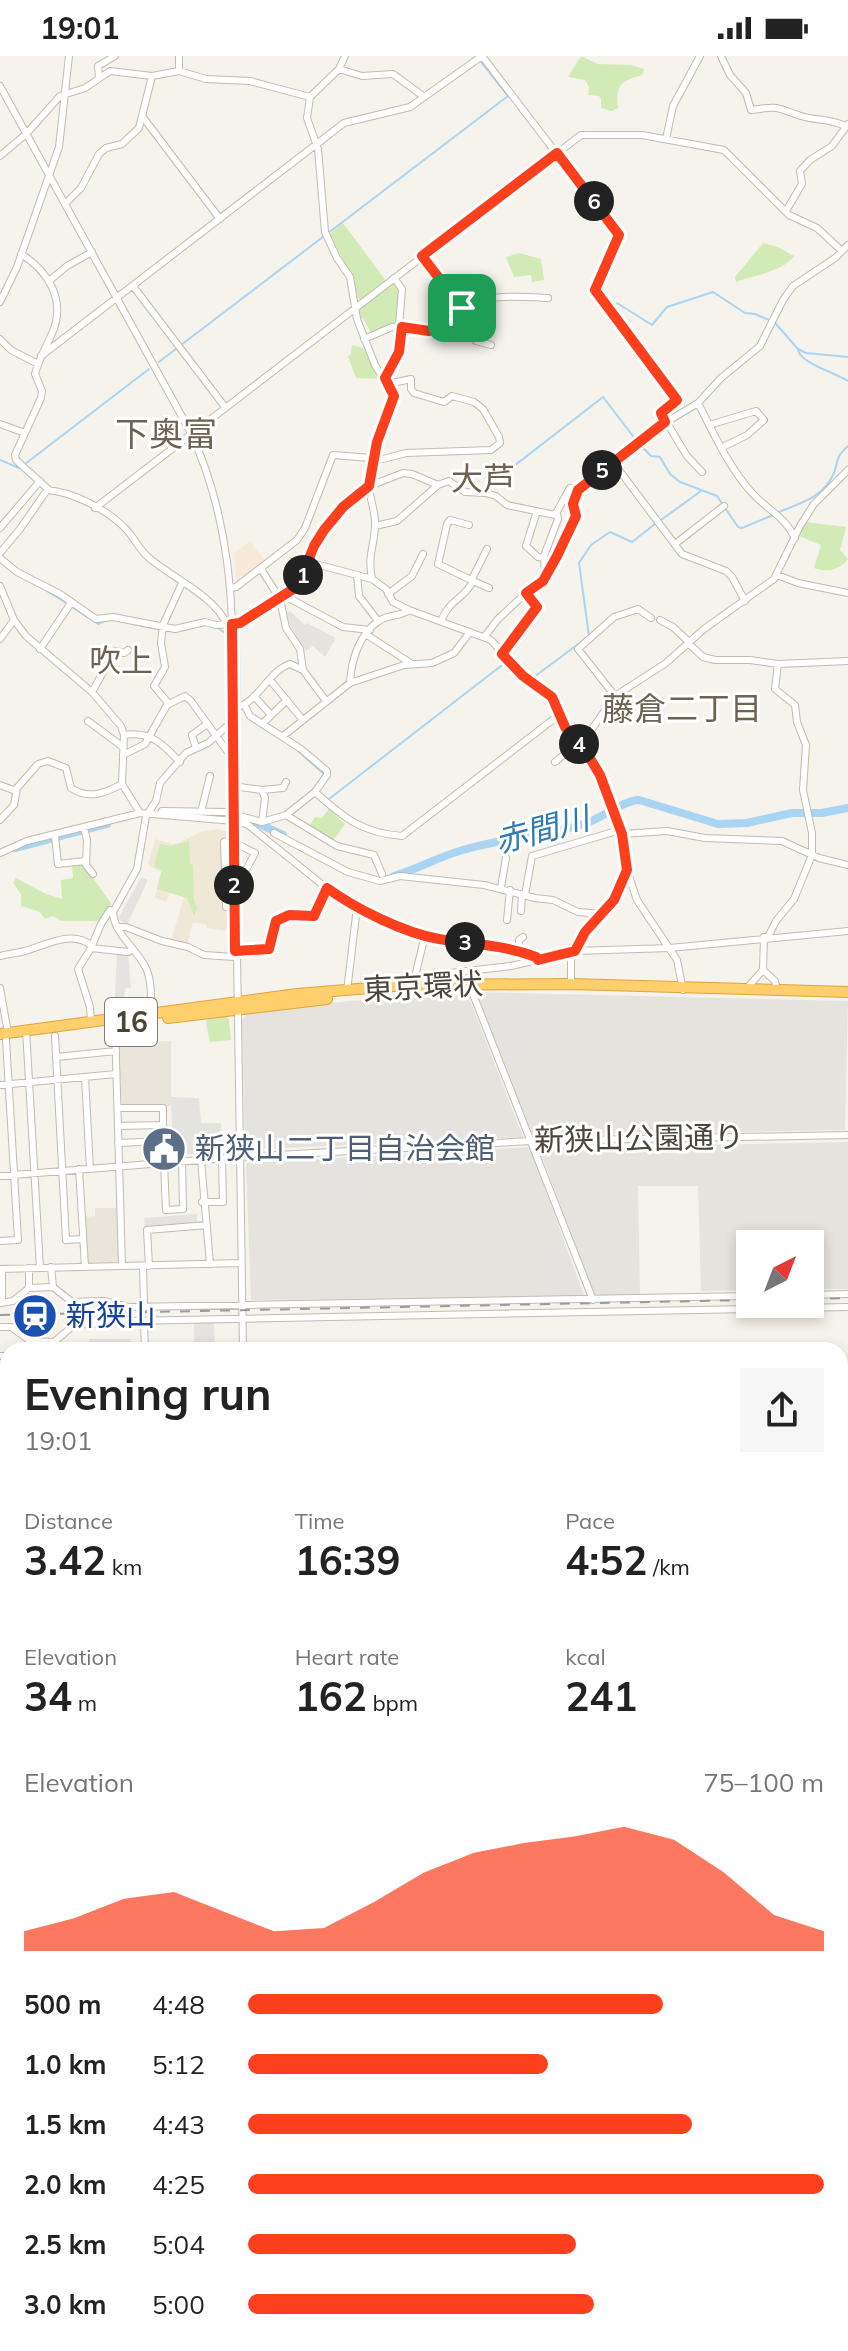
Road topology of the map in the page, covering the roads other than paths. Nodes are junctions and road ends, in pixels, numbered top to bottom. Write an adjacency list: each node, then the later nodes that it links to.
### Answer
1 (69, 56): 13 (street)
2 (115, 56): 11 (street)
3 (179, 56): 9 (street)
4 (345, 56): 8 (street)
5 (700, 56): 19 (street)
6 (721, 56): 17 (street)
7 (480, 58): 14 (street); 21 (street)
8 (339, 69): 14 (street); 15 (street)
9 (179, 71): 10 (street); 15 (street)
10 (152, 76): 11 (street); 16 (street)
11 (99, 78): 13 (street)
12 (0, 86): 18 (street)
13 (64, 94): 18 (street); 23 (street)
14 (423, 96): 20 (street)
15 (310, 97): 20 (street)
16 (142, 116): 24 (street); 26 (street)
17 (847, 125): 25 (street)
18 (25, 131): 22 (street); 23 (street)
19 (666, 139): 21 (street); 25 (street)
20 (317, 146): 26 (street); 38 (street)
21 (557, 153): 31 (street); 48 (street)
22 (0, 156)
23 (48, 174): 24 (street); 30 (street)
24 (65, 204): 29 (street)
25 (786, 211): 28 (street)
26 (220, 219): 34 (street)
27 (848, 245): 28 (street)
28 (842, 251): 46 (street)
29 (92, 252): 33 (street); 35 (street)
30 (21, 254): 33 (street); 37 (street)
31 (422, 256): 32 (street); 39 (street)
32 (394, 278): 38 (street); 40 (street)
33 (49, 281): 44 (street)
34 (133, 286): 35 (street); 47 (street)
35 (117, 298): 44 (street); 52 (street)
36 (548, 298): 39 (street)
37 (0, 302)
38 (354, 308): 42 (street); 47 (street)
39 (462, 308): 40 (street); 43 (street)
40 (400, 327): 42 (street); 45 (street)
41 (0, 339): 44 (street)
42 (364, 339): 45 (street)
43 (491, 345)
44 (39, 360): 51 (street)
45 (386, 381): 54 (street); 54 (street)
46 (698, 403): 48 (street); 50 (street)
47 (225, 407): 52 (street)
48 (665, 422): 55 (street); 57 (street)
49 (0, 424): 51 (street)
50 (709, 425): 53 (street); 53 (street)
51 (25, 433): 58 (street)
52 (191, 433): 64 (street); 87 (street)
53 (721, 448): 71 (street)
54 (373, 459): 60 (street); 79 (street)
55 (613, 462): 62 (street); 73 (street)
56 (848, 470): 71 (street)
57 (702, 472)
58 (40, 481): 61 (street); 69 (street)
59 (438, 485): 60 (street); 65 (street); 68 (street)
60 (369, 486): 68 (street); 78 (street)
61 (49, 490): 64 (street); 72 (street)
62 (578, 490): 66 (street); 82 (street)
63 (724, 506): 73 (street)
64 (95, 508): 85 (street)
65 (537, 511): 66 (street); 77 (street)
66 (557, 514): 77 (street)
67 (469, 525): 84 (street)
68 (375, 526): 83 (street)
69 (0, 528)
70 (0, 536): 72 (street)
71 (795, 538): 80 (street)
72 (7, 544): 76 (street)
73 (675, 544): 93 (street)
74 (487, 549): 84 (street)
75 (423, 554): 91 (street)
76 (0, 556): 94 (street)
77 (544, 558): 82 (street)
78 (308, 562): 81 (street); 92 (street)
79 (261, 569): 87 (street); 92 (street)
80 (777, 575): 90 (street); 93 (street)
81 (357, 576): 83 (street); 99 (street)
82 (545, 577): 89 (street)
83 (372, 579): 91 (street)
84 (472, 580): 88 (street); 100 (street)
85 (182, 583): 101 (street); 102 (street)
86 (0, 586): 97 (street)
87 (230, 588): 101 (street)
88 (489, 588)
89 (526, 593): 105 (street); 110 (street)
90 (848, 593)
91 (388, 594): 95 (street)
92 (282, 598): 101 (street); 104 (street); 114 (street)
93 (745, 601): 107 (street)
94 (71, 603): 102 (street); 108 (street)
95 (409, 610): 99 (street); 100 (street)
96 (651, 618): 119 (street)
97 (14, 620): 106 (street); 108 (street)
98 (660, 620): 107 (street)
99 (378, 621): 104 (street)
100 (441, 621): 103 (street)
101 (229, 624): 102 (street); 124 (street)
102 (163, 628): 122 (street)
103 (470, 632): 105 (street); 112 (street)
104 (368, 633): 112 (street); 116 (street)
105 (485, 636): 110 (street)
106 (0, 639)
107 (688, 643): 113 (street); 119 (street)
108 (40, 649): 117 (street)
109 (128, 650): 117 (street)
110 (502, 654): 126 (street)
111 (848, 661): 113 (street)
112 (412, 664): 116 (street)
113 (778, 664): 164 (street)
114 (303, 670): 115 (street); 121 (street)
115 (270, 680): 118 (street); 120 (street)
116 (350, 683): 121 (street)
117 (92, 692): 132 (street)
118 (254, 696): 123 (street); 125 (street)
119 (615, 696): 136 (street)
120 (287, 700): 125 (street); 127 (street)
121 (326, 701): 127 (street)
122 (169, 704): 129 (street); 133 (street)
123 (245, 706): 124 (street); 130 (street)
124 (232, 708): 131 (street)
125 (271, 715): 130 (street)
126 (559, 715): 136 (street); 149 (street)
127 (302, 719): 134 (street)
128 (88, 721): 138 (street)
129 (207, 724): 135 (street); 137 (street)
130 (262, 724): 134 (street)
131 (233, 726): 135 (street); 139 (street)
132 (124, 735): 133 (street); 138 (street)
133 (148, 735): 138 (street); 140 (street)
134 (283, 736): 149 (street)
135 (216, 737): 137 (street); 139 (street)
136 (580, 744): 141 (street); 159 (street)
137 (196, 748): 140 (street)
138 (123, 752): 144 (street)
139 (233, 752): 146 (street)
140 (180, 762): 150 (street)
141 (555, 762)
142 (210, 776): 151 (street)
143 (286, 782): 147 (street)
144 (122, 784): 148 (street); 150 (street)
145 (0, 785): 148 (street)
146 (233, 786): 147 (street); 153 (street)
147 (262, 790): 156 (street)
148 (16, 791): 154 (street)
149 (313, 793): 152 (street)
150 (146, 812): 151 (street); 157 (street); 178 (street)
151 (198, 814): 153 (street)
152 (286, 815): 155 (street); 171 (street)
153 (234, 817): 156 (street); 162 (street); 169 (street)
154 (0, 820)
155 (272, 821): 156 (street); 158 (street)
156 (262, 822)
157 (84, 829): 160 (street); 166 (street)
158 (274, 832): 162 (street); 172 (street)
159 (621, 832): 164 (street); 168 (street); 175 (street)
160 (55, 837): 163 (street); 166 (street)
161 (0, 840): 163 (street)
162 (271, 844): 173 (street)
163 (2, 852)
164 (812, 855): 167 (street); 186 (street)
165 (506, 858): 172 (street)
166 (85, 861): 170 (street)
167 (848, 865)
168 (627, 870): 180 (street); 188 (street)
169 (234, 871): 176 (street); 176 (street, bridge)
170 (93, 874)
171 (382, 874)
172 (501, 887): 174 (street)
173 (327, 888): 177 (street); 192 (street)
174 (510, 890): 175 (street); 181 (street)
175 (524, 894): 179 (street); 180 (street)
176 (235, 907): 192 (street)
177 (357, 907): 184 (street); 204 (street)
178 (114, 909): 182 (street); 187 (street)
179 (521, 911)
180 (602, 914): 191 (street)
181 (507, 920)
182 (117, 927): 189 (street); 192 (street)
183 (848, 931): 186 (street)
184 (425, 935): 190 (street); 198 (street)
185 (523, 937): 190 (street)
186 (766, 937): 188 (street); 195 (street)
187 (92, 947): 189 (street); 193 (street); 208 (street)
188 (670, 948): 191 (street); 202 (street)
189 (133, 949): 207 (street)
190 (519, 951): 194 (street)
191 (573, 951): 194 (street); 197 (street)
192 (235, 954): 206 (street)
193 (0, 956)
194 (538, 960): 196 (street)
195 (763, 970): 201 (street); 203 (street)
196 (445, 979): 197 (highway, 東京環状 / 16); 198 (highway, 東京環状 / 16)
197 (571, 984): 202 (highway, 東京環状 / 16)
198 (409, 986): 200 (highway, 東京環状 / 16); 204 (highway, 東京環状 / 16); 206 (highway, 東京環状 / 16)
199 (0, 988): 212 (street)
200 (471, 989): 202 (highway, 東京環状 / 16); 226 (street)
201 (746, 989): 202 (highway, 東京環状 / 16); 203 (highway, 東京環状 / 16)
202 (683, 990): 205 (highway, 東京環状 / 16)
203 (777, 990): 205 (highway, 東京環状 / 16)
204 (347, 991): 206 (highway, 東京環状 / 16)
205 (848, 994)
206 (236, 1006): 207 (highway, 東京環状 / 16); 209 (highway, 東京環状 / 16); 228 (street)
207 (151, 1014): 208 (highway, 東京環状 / 16)
208 (91, 1023): 210 (highway, 東京環状 / 16)
209 (115, 1024): 210 (highway, 東京環状 / 16); 213 (street)
210 (26, 1034): 212 (highway, 東京環状 / 16); 218 (street)
211 (55, 1036): 214 (street)
212 (4, 1037): 219 (street)
213 (116, 1051): 214 (street); 215 (street)
214 (56, 1057): 217 (street)
215 (116, 1074): 216 (street); 220 (street)
216 (85, 1077): 217 (street); 235 (street)
217 (57, 1079): 218 (street); 236 (street)
218 (30, 1082): 219 (street); 237 (street)
219 (4, 1085): 221 (street)
220 (118, 1108): 223 (street); 224 (street)
221 (10, 1118): 222 (street); 238 (street)
222 (0, 1119)
223 (163, 1125): 224 (street); 227 (street)
224 (118, 1126): 227 (street)
225 (848, 1135): 226 (street, 新狭山公園通り)
226 (531, 1141): 228 (street, 新狭山公園通り); 259 (street)
227 (118, 1143): 233 (street)
228 (239, 1157): 229 (street, 新狭山公園通り); 244 (street)
229 (222, 1158): 230 (street, 新狭山公園通り); 240 (street)
230 (201, 1160): 231 (street, 新狭山公園通り); 240 (street)
231 (182, 1161): 232 (street, 新狭山公園通り); 232 (street)
232 (164, 1163): 233 (street, 新狭山公園通り)
233 (119, 1166): 235 (street, 新狭山公園通り); 246 (street)
234 (79, 1169): 235 (street, 新狭山公園通り); 236 (street, 新狭山公園通り); 242 (street)
235 (90, 1169)
236 (63, 1171): 237 (street, 新狭山公園通り); 242 (street)
237 (35, 1173): 238 (street, 新狭山公園通り); 251 (street)
238 (14, 1175): 239 (street, 新狭山公園通り); 243 (street)
239 (0, 1176)
240 (202, 1202): 241 (street)
241 (207, 1225): 245 (street); 247 (street)
242 (83, 1239): 249 (street)
243 (0, 1241)
244 (241, 1263): 245 (street); 261 (street)
245 (210, 1264): 247 (street)
246 (122, 1266): 247 (street); 249 (street)
247 (146, 1266): 262 (street)
248 (51, 1267): 249 (street); 251 (street); 254 (street)
249 (85, 1267)
250 (29, 1268): 251 (street); 252 (street); 255 (street)
251 (40, 1268)
252 (1, 1269): 253 (street)
253 (1, 1286): 260 (street)
254 (53, 1287): 255 (street); 262 (street)
255 (29, 1288): 260 (street)
256 (848, 1294): 257 (street)
257 (824, 1295)
258 (736, 1296): 259 (street)
259 (593, 1300): 261 (street)
260 (1, 1303)
261 (242, 1306): 262 (street); 264 (street)
262 (144, 1307)
263 (848, 1307): 264 (street)
264 (242, 1319): 265 (street); 270 (street)
265 (144, 1321): 268 (street); 269 (street)
266 (0, 1327): 267 (street)
267 (28, 1342)
268 (58, 1342)
269 (145, 1342)
270 (243, 1342)

